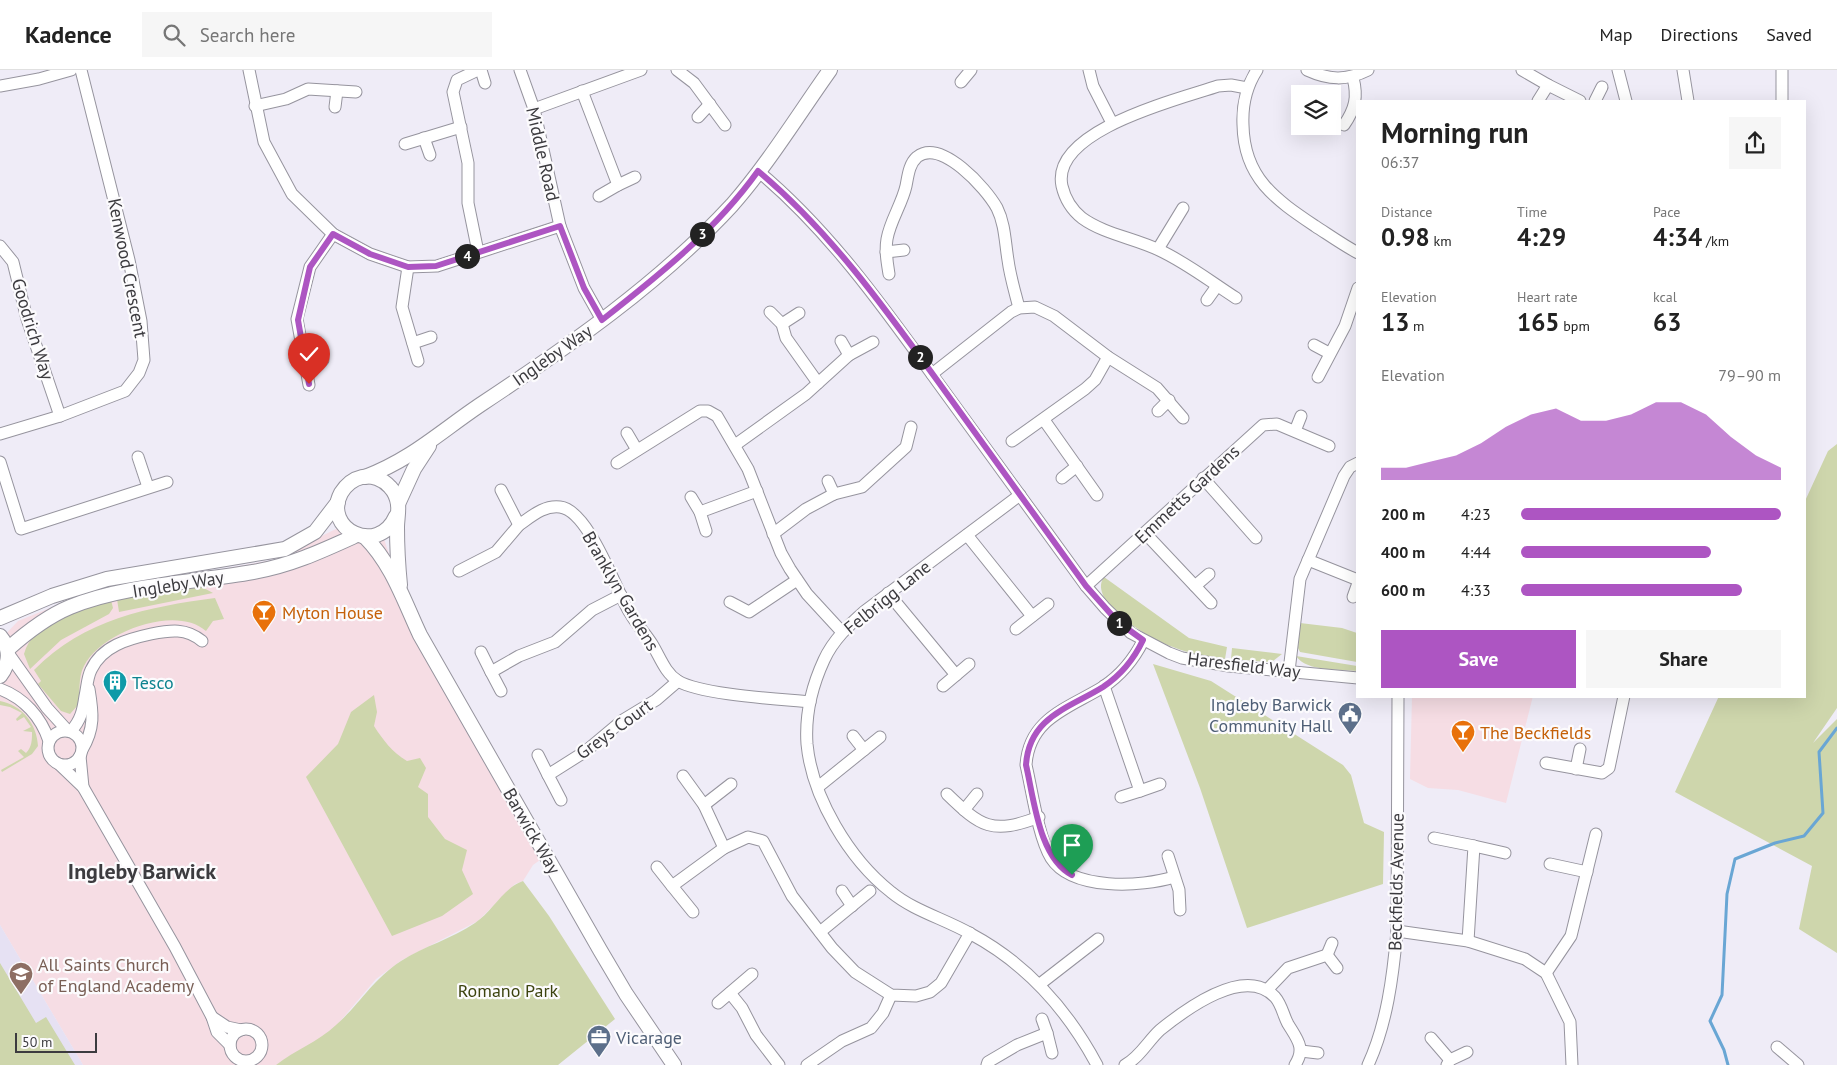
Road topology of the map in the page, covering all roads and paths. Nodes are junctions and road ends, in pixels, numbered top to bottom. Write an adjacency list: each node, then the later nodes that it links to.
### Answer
1 (71, 70): 22 (street)
2 (81, 70): 88 (street, Kenwood Crescent)
3 (249, 70): 35 (street)
4 (480, 70): 20 (street); 43 (street)
5 (520, 70): 37 (street, Middle Road)
6 (641, 70): 27 (street)
7 (677, 70): 34 (street)
8 (830, 70): 47 (street)
9 (971, 70): 19 (street)
10 (1089, 70): 40 (street)
11 (1257, 70): 24 (street)
12 (1307, 70): 18 (street)
13 (1368, 70): 18 (street)
14 (1522, 70): 21 (street)
15 (1618, 70): 31 (street)
16 (1683, 70): 32 (street)
17 (1782, 70): 33 (street)
18 (1353, 78): 38 (street)
19 (961, 82)
20 (485, 84)
21 (1548, 85): 28 (street); 29 (street)
22 (0, 86)
23 (1602, 87): 30 (street)
24 (1247, 88): 40 (street); 59 (street)
25 (337, 91): 26 (street); 35 (street); 36 (street)
26 (356, 92)
27 (582, 92): 37 (street); 49 (street)
28 (1539, 100)
29 (1578, 100)
30 (1596, 100)
31 (1626, 100)
32 (1688, 100)
33 (1782, 100)
34 (710, 104): 39 (street); 41 (street)
35 (255, 106): 53 (street)
36 (335, 107)
37 (534, 109): 52 (street, Middle Road)
38 (1355, 114): 42 (street)
39 (698, 117)
40 (1112, 123): 55 (street)
41 (725, 125)
42 (1344, 125)
43 (461, 127): 44 (street); 57 (street)
44 (424, 138): 45 (street); 46 (street)
45 (404, 144)
46 (430, 156)
47 (756, 174): 69 (street, Ingleby Way); 82 (street, Haresfield Way)
48 (635, 177): 49 (street)
49 (618, 185): 50 (street)
50 (598, 196)
51 (1183, 208): 55 (street)
52 (560, 226): 57 (street); 69 (street, Middle Road)
53 (333, 234): 60 (street); 81 (street)
54 (0, 246): 88 (street, Goodrich Way)
55 (1158, 249): 62 (street)
56 (904, 250): 58 (street)
57 (478, 252): 60 (street)
58 (886, 252): 61 (street); 66 (street)
59 (1356, 252)
60 (408, 267): 74 (street)
61 (888, 274)
62 (1217, 286): 64 (street); 65 (street)
63 (1356, 294): 76 (street)
64 (1236, 298)
65 (1207, 300)
66 (1019, 308): 78 (street); 82 (street)
67 (770, 312): 70 (street)
68 (799, 313): 70 (street)
69 (602, 320): 96 (street, Ingleby Way)
70 (782, 324): 84 (street)
71 (431, 337): 74 (street)
72 (841, 341): 77 (street)
73 (873, 342): 77 (street)
74 (413, 343): 80 (street)
75 (1314, 345): 76 (street)
76 (1329, 353): 83 (street)
77 (849, 354): 84 (street)
78 (1108, 357): 86 (street); 91 (street)
79 (323, 360): 81 (street)
80 (418, 361)
81 (304, 362): 85 (street)
82 (932, 374): 115 (street, Haresfield Way)
83 (1318, 377)
84 (818, 383): 98 (street)
85 (309, 384)
86 (1169, 400): 87 (street); 90 (street)
87 (1158, 411)
88 (60, 416): 95 (street, Kenwood Crescent)
89 (1301, 416): 93 (street)
90 (1183, 418)
91 (1044, 420): 97 (street); 105 (street)
92 (911, 427): 114 (street)
93 (1295, 431): 99 (street, Emmetts Gardens); 108 (street, Emmetts Gardens)
94 (627, 433): 100 (street)
95 (0, 434)
96 (434, 440): 106 (street, Ingleby Way); 119 (street, Ingleby Way)
97 (1012, 441)
98 (735, 445): 100 (street); 113 (street)
99 (1329, 446)
100 (637, 450): 103 (street)
101 (138, 457): 111 (street)
102 (0, 462): 111 (street)
103 (617, 463)
104 (1356, 464): 128 (street)
105 (1077, 466): 107 (street); 116 (street)
106 (365, 477): 118 (street); 119 (street)
107 (1062, 478)
108 (1203, 478): 123 (street, Emmetts Gardens); 127 (street)
109 (828, 481): 114 (street)
110 (167, 482): 111 (street)
111 (148, 487)
112 (501, 490): 121 (street)
113 (757, 491): 120 (street); 124 (street)
114 (834, 494): 124 (street)
115 (1020, 495): 125 (street, Felbrigg Lane); 133 (street, Haresfield Way)
116 (1097, 495)
117 (691, 498): 120 (street)
118 (338, 502): 126 (street); 144 (street, Ingleby Way)
119 (397, 510): 126 (street); 136 (street, Barwick Way)
120 (700, 512): 122 (street)
121 (519, 525): 129 (street, Branklyn Gardens); 138 (street, Branklyn Gardens)
122 (706, 531)
123 (1146, 533): 133 (street, Emmetts Gardens); 134 (street)
124 (773, 534): 131 (street)
125 (967, 535): 137 (street, Felbrigg Lane); 143 (street)
126 (361, 536): 136 (street, Barwick Way); 150 (street, Ingleby Way)
127 (1256, 538)
128 (1308, 560): 132 (street); 153 (street)
129 (459, 571)
130 (1209, 574): 134 (street)
131 (797, 580): 140 (street); 146 (street)
132 (1356, 581)
133 (1086, 586): 148 (street, Haresfield Way)
134 (1195, 586): 141 (street)
135 (1356, 588): 139 (street)
136 (401, 590): 235 (street, Barwick Way)
137 (888, 593): 146 (street, Felbrigg Lane); 155 (street)
138 (621, 595): 154 (street); 158 (street, Branklyn Gardens)
139 (1353, 597)
140 (730, 602)
141 (1211, 603)
142 (1048, 604): 143 (street)
143 (1032, 616): 145 (street)
144 (0, 618)
145 (1016, 629)
146 (842, 632): 166 (street, Felbrigg Lane)
147 (0, 636): 150 (street)
148 (1143, 640): 153 (street, Haresfield Way); 161 (street)
149 (202, 641): 159 (street)
150 (8, 651): 156 (street); 167 (street)
151 (481, 652): 154 (street)
152 (969, 664): 155 (street)
153 (1288, 671): 157 (street, Haresfield Way)
154 (491, 672): 163 (street)
155 (956, 675): 160 (street)
156 (0, 676)
157 (1356, 678)
158 (678, 681): 166 (street); 178 (street, Greys Court)
159 (88, 682): 167 (street); 173 (street)
160 (943, 686)
161 (1104, 686): 184 (street); 191 (street)
162 (0, 689): 170 (street)
163 (501, 691)
164 (1398, 698): 208 (street, Beckfields Avenue)
165 (1624, 698): 177 (street)
166 (810, 702): 183 (street, Felbrigg Lane)
167 (69, 730): 170 (street); 173 (street)
168 (853, 736): 172 (street)
169 (880, 736): 172 (street)
170 (49, 741): 176 (street)
171 (1580, 749): 177 (street)
172 (864, 750): 183 (street)
173 (82, 753): 176 (street); 182 (street)
174 (538, 755): 178 (street)
175 (1546, 763): 177 (street)
176 (58, 764): 182 (street)
177 (1576, 769)
178 (548, 775): 188 (street)
179 (683, 776): 189 (street)
180 (732, 784): 189 (street)
181 (1160, 784): 184 (street)
182 (83, 787): 223 (street)
183 (818, 787): 210 (street, Felbrigg Lane)
184 (1140, 791): 187 (street)
185 (947, 794): 190 (street)
186 (977, 794): 190 (street)
187 (1121, 797)
188 (561, 800)
189 (704, 805): 195 (street)
190 (964, 810): 191 (street)
191 (1038, 817): 201 (street)
192 (1596, 834): 200 (street)
193 (1434, 838): 194 (street)
194 (1474, 846): 196 (street); 212 (street)
195 (724, 848): 202 (street); 209 (street)
196 (1505, 853)
197 (1168, 856): 201 (street)
198 (1550, 864): 200 (street)
199 (657, 867): 202 (street)
200 (1587, 872): 216 (street)
201 (1174, 877): 206 (street)
202 (672, 886): 207 (street)
203 (842, 891): 205 (street)
204 (870, 891): 205 (street)
205 (852, 906): 209 (street)
206 (1180, 910)
207 (693, 912)
208 (1397, 931): 212 (street); 242 (street, Beckfields Avenue)
209 (820, 932): 221 (street)
210 (970, 933): 218 (street, Felbrigg Lane); 221 (street)
211 (1098, 939): 218 (street)
212 (1468, 941): 216 (street)
213 (1332, 943): 214 (street)
214 (1326, 955): 215 (street); 219 (street)
215 (1337, 968)
216 (1546, 972): 243 (street)
217 (752, 974): 220 (street)
218 (1040, 984): 239 (street, Felbrigg Lane)
219 (1267, 990): 230 (street); 240 (street)
220 (730, 993): 222 (street); 236 (street)
221 (891, 995): 237 (street)
222 (718, 1004)
223 (212, 1017): 225 (street); 228 (street)
224 (1042, 1019): 226 (street)
225 (241, 1030): 228 (street); 228 (street)
226 (1047, 1033): 233 (street); 238 (street)
227 (1431, 1038): 234 (street)
228 (230, 1045)
229 (1777, 1046): 244 (street)
230 (1301, 1051): 231 (street); 241 (street)
231 (1318, 1052)
232 (1467, 1052): 234 (street)
233 (1052, 1053)
234 (1448, 1062)
235 (674, 1065)
236 (779, 1065)
237 (807, 1065)
238 (986, 1065)
239 (1097, 1065)
240 (1125, 1065)
241 (1295, 1065)
242 (1368, 1065)
243 (1572, 1065)
244 (1798, 1065)

